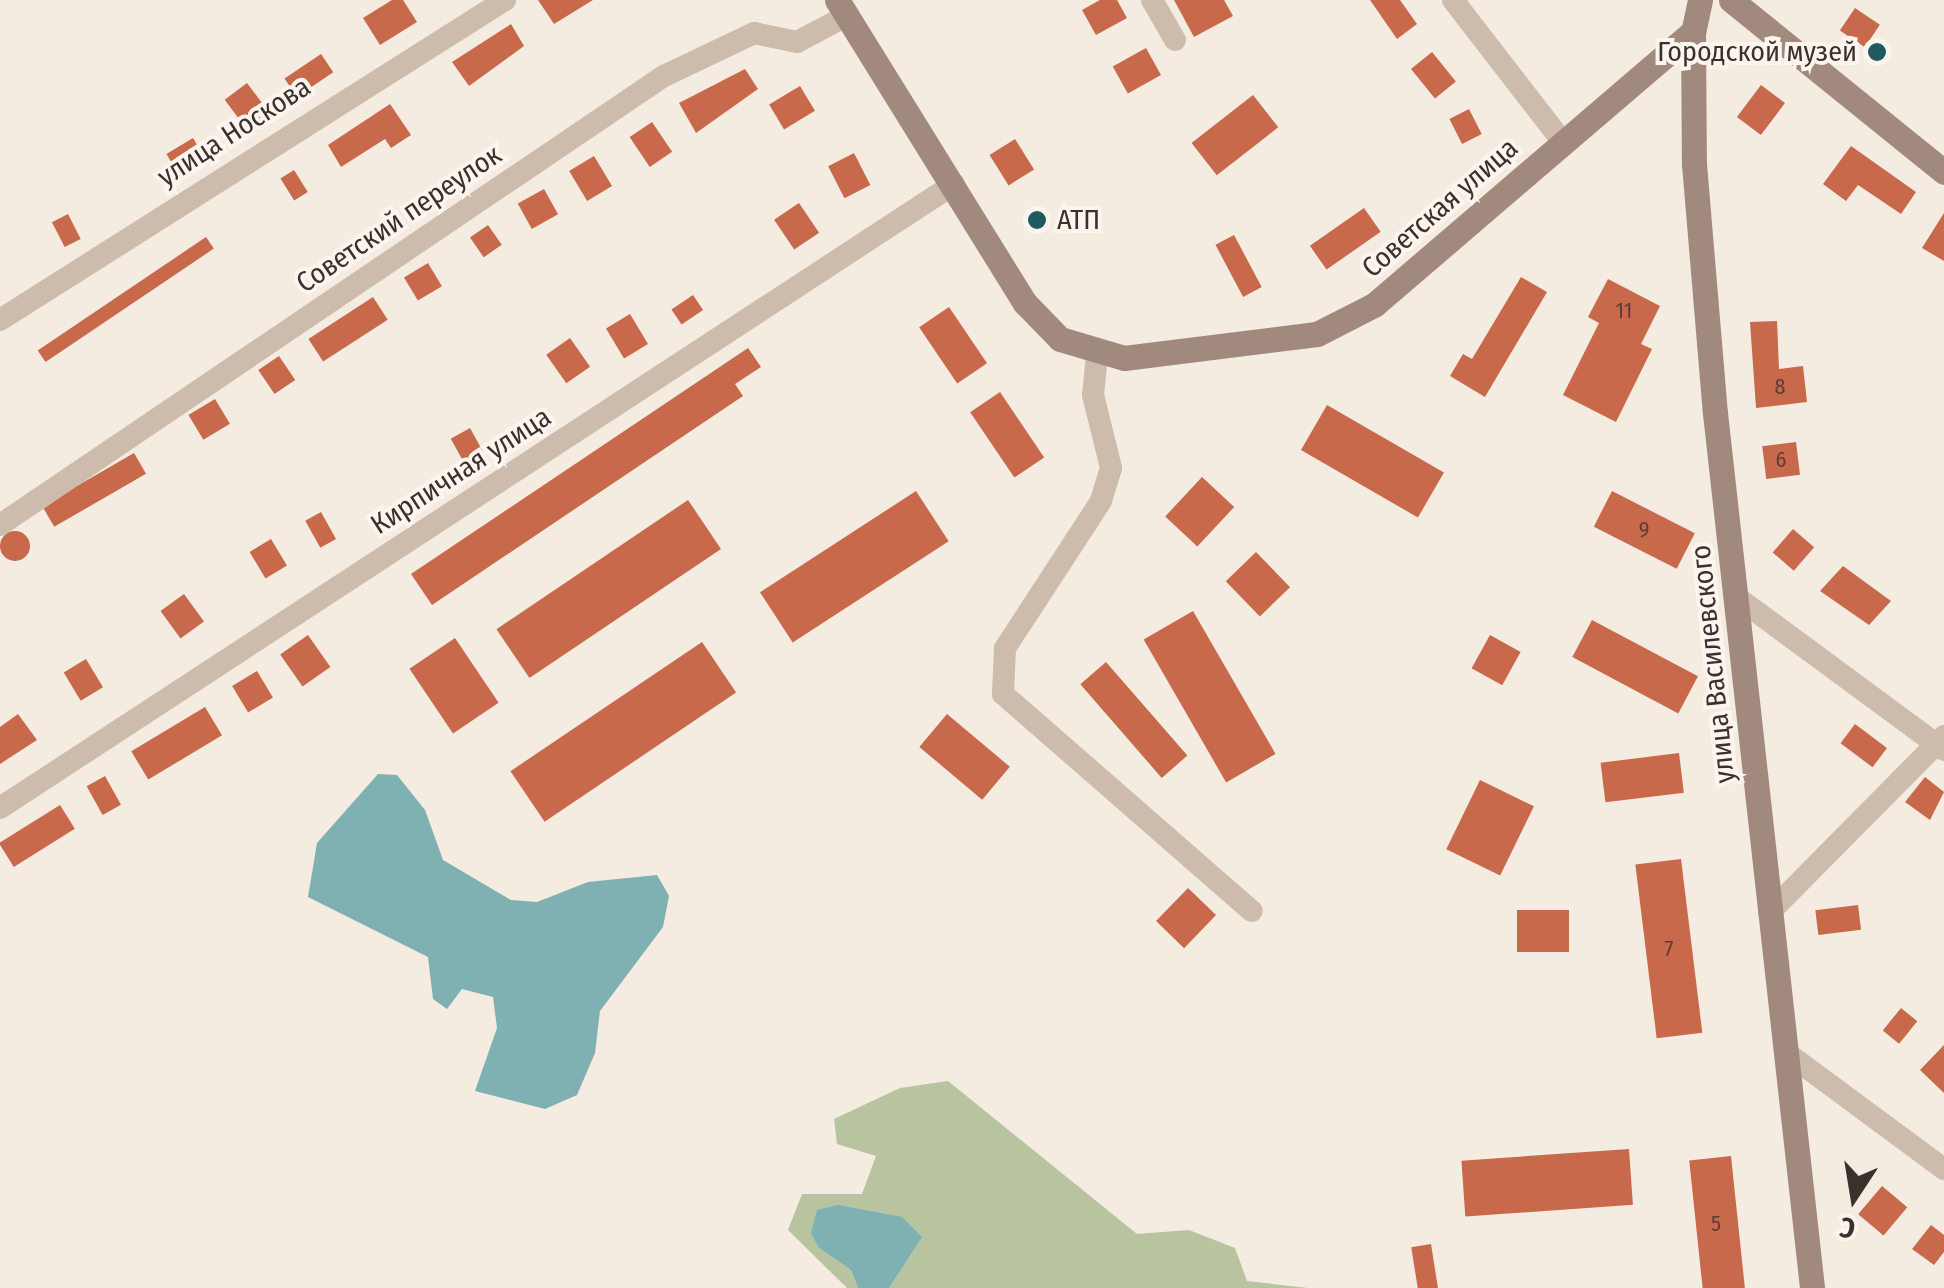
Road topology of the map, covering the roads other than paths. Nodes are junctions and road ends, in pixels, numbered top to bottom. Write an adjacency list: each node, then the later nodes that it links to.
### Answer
1 (505, 0): 12 (street, улица Носкова)
2 (1152, 0): 8 (street)
3 (1453, 0): 9 (street)
4 (1700, 0): 7 (street, улица Василевского)
5 (1731, 0): 10 (street)
6 (842, 8): 11 (street, Советская улица); 14 (street, Советский переулок)
7 (1693, 32): 9 (street, Советская улица); 15 (street, улица Василевского)
8 (1174, 40)
9 (1562, 141): 13 (street, Советская улица)
10 (1944, 172)
11 (954, 184): 13 (street, Советская улица); 17 (street, Кирпичная улица)
12 (0, 320)
13 (1097, 355): 18 (street)
14 (0, 525)
15 (1738, 598): 16 (street); 19 (street, улица Василевского)
16 (1942, 744): 19 (street)
17 (0, 808)
18 (1252, 911)
19 (1769, 913): 20 (street, улица Василевского)
20 (1787, 1053): 21 (street); 22 (street, улица Василевского)
21 (1944, 1169)
22 (1812, 1288)

